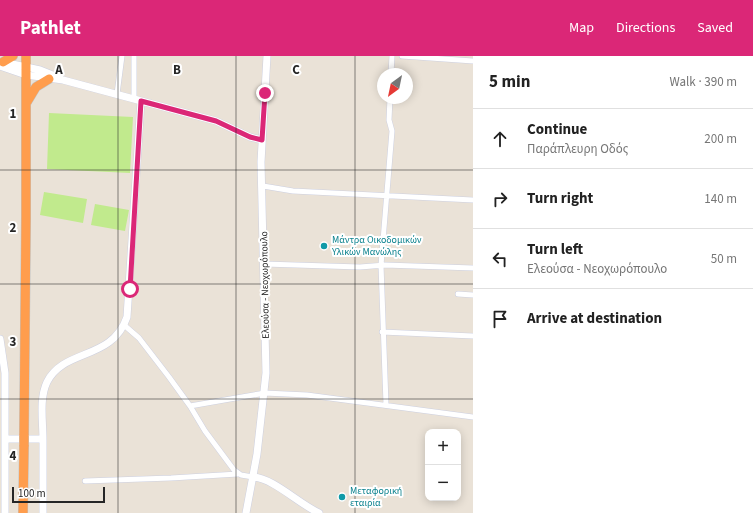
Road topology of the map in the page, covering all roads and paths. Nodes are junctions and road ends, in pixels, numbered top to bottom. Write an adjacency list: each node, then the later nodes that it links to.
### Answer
1 (13, 56): 9 (highway)
2 (26, 56): 11 (highway)
3 (122, 56): 14 (street)
4 (134, 56): 15 (street)
5 (267, 56): 18 (street, Ελεούσα - Νεοχωρόπουλο)
6 (392, 56): 10 (street)
7 (402, 56): 8 (street)
8 (473, 61)
9 (1, 63): 11 (street)
10 (391, 68)
11 (26, 70): 12 (street); 13 (street); 16 (highway)
12 (49, 79): 13 (street); 16 (highway)
13 (63, 80): 14 (street)
14 (116, 94): 15 (street)
15 (137, 100): 18 (street); 27 (street)
16 (26, 104): 41 (highway)
17 (390, 104): 20 (street)
18 (262, 140): 19 (street, Ελεούσα - Νεοχωρόπουλο)
19 (263, 186): 20 (street); 22 (street, Ελεούσα - Νεοχωρόπουλο)
20 (386, 196): 21 (street); 23 (street)
21 (473, 200)
22 (264, 264): 23 (street); 31 (street, Ελεούσα - Νεοχωρόπουλο)
23 (381, 265): 24 (street); 28 (street)
24 (473, 268)
25 (458, 294): 26 (street)
26 (473, 295)
27 (124, 325): 33 (street); 36 (street)
28 (382, 332): 29 (street); 32 (street)
29 (473, 336)
30 (0, 339): 35 (street)
31 (265, 393): 32 (street); 33 (street); 38 (street, Ελεούσα - Νεοχωρόπουλο)
32 (386, 404): 34 (street)
33 (190, 406): 37 (street)
34 (473, 417)
35 (5, 439): 36 (street); 40 (street)
36 (43, 439): 42 (street)
37 (238, 474): 38 (street); 39 (street)
38 (253, 477): 43 (street, Ελεούσα - Νεοχωρόπουλο); 44 (street)
39 (85, 481)
40 (5, 513)
41 (23, 513)
42 (42, 513)
43 (246, 513)
44 (319, 513)

